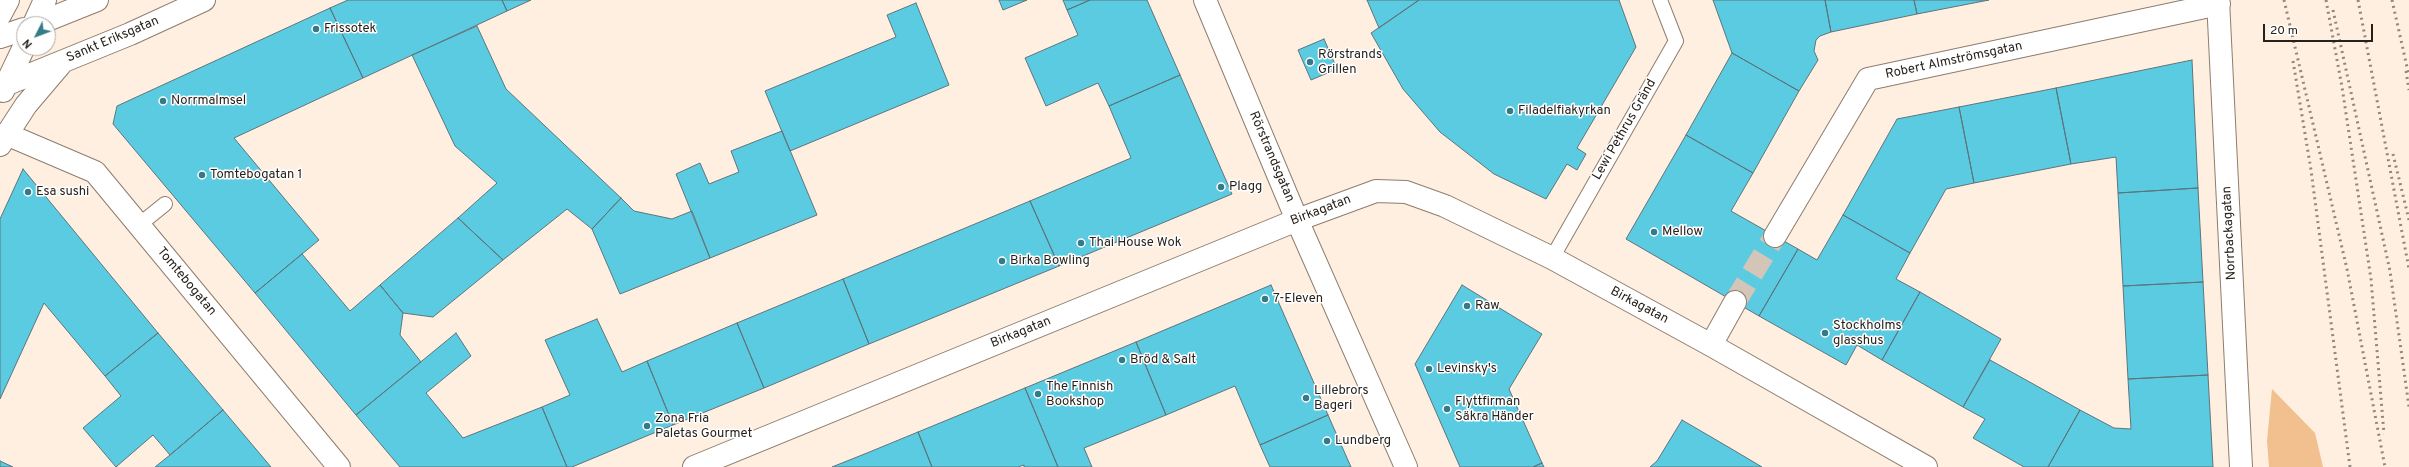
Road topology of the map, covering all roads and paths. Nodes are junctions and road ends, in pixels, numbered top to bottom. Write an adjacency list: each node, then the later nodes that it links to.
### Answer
1 (8, 0): 8 (street)
2 (46, 0): 9 (street)
3 (97, 0): 10 (street)
4 (204, 0): 14 (street, Sankt Eriksgatan)
5 (1205, 0): 18 (street, Rörstrandsgatan)
6 (1660, 0): 21 (lane, Lewi Pethrus Gränd)
7 (2218, 2): 20 (street, Robert Almströmsgatan); 28 (street, Norrbackagatan)
8 (0, 15)
9 (39, 16)
10 (56, 16)
11 (16, 32): 12 (street)
12 (0, 37)
13 (19, 56): 15 (street)
14 (63, 62): 15 (street, Sankt Eriksgatan); 16 (street)
15 (2, 90)
16 (3, 140): 19 (street, Tomtebogatan)
17 (165, 204): 19 (lane)
18 (1297, 220): 21 (street, Birkagatan); 25 (street, Birkagatan); 26 (street, Rörstrandsgatan)
19 (139, 225): 24 (street, Tomtebogatan)
20 (1775, 236)
21 (1552, 258): 23 (street, Birkagatan)
22 (1735, 302): 23 (street)
23 (1711, 345): 27 (street, Birkagatan)
24 (339, 467)
25 (694, 467)
26 (1406, 467)
27 (1926, 467)
28 (2241, 467)

